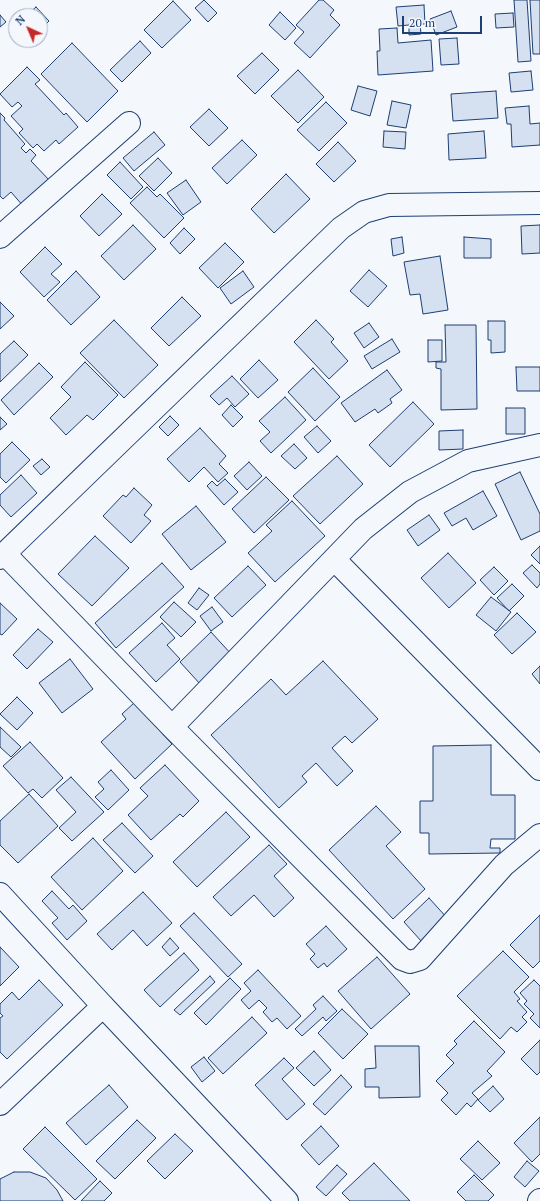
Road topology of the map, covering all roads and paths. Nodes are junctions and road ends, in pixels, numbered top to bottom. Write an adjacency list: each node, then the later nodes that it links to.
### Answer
1 (129, 123): 3 (street)
2 (540, 203): 5 (street)
3 (0, 237)
4 (540, 445): 6 (street)
5 (2, 556): 7 (street)
6 (334, 559): 7 (street); 8 (street)
7 (172, 727): 9 (street)
8 (540, 769)
9 (540, 836)
10 (0, 894): 11 (street)
11 (102, 1006): 12 (street); 13 (street)
12 (0, 1104)
13 (286, 1201)

